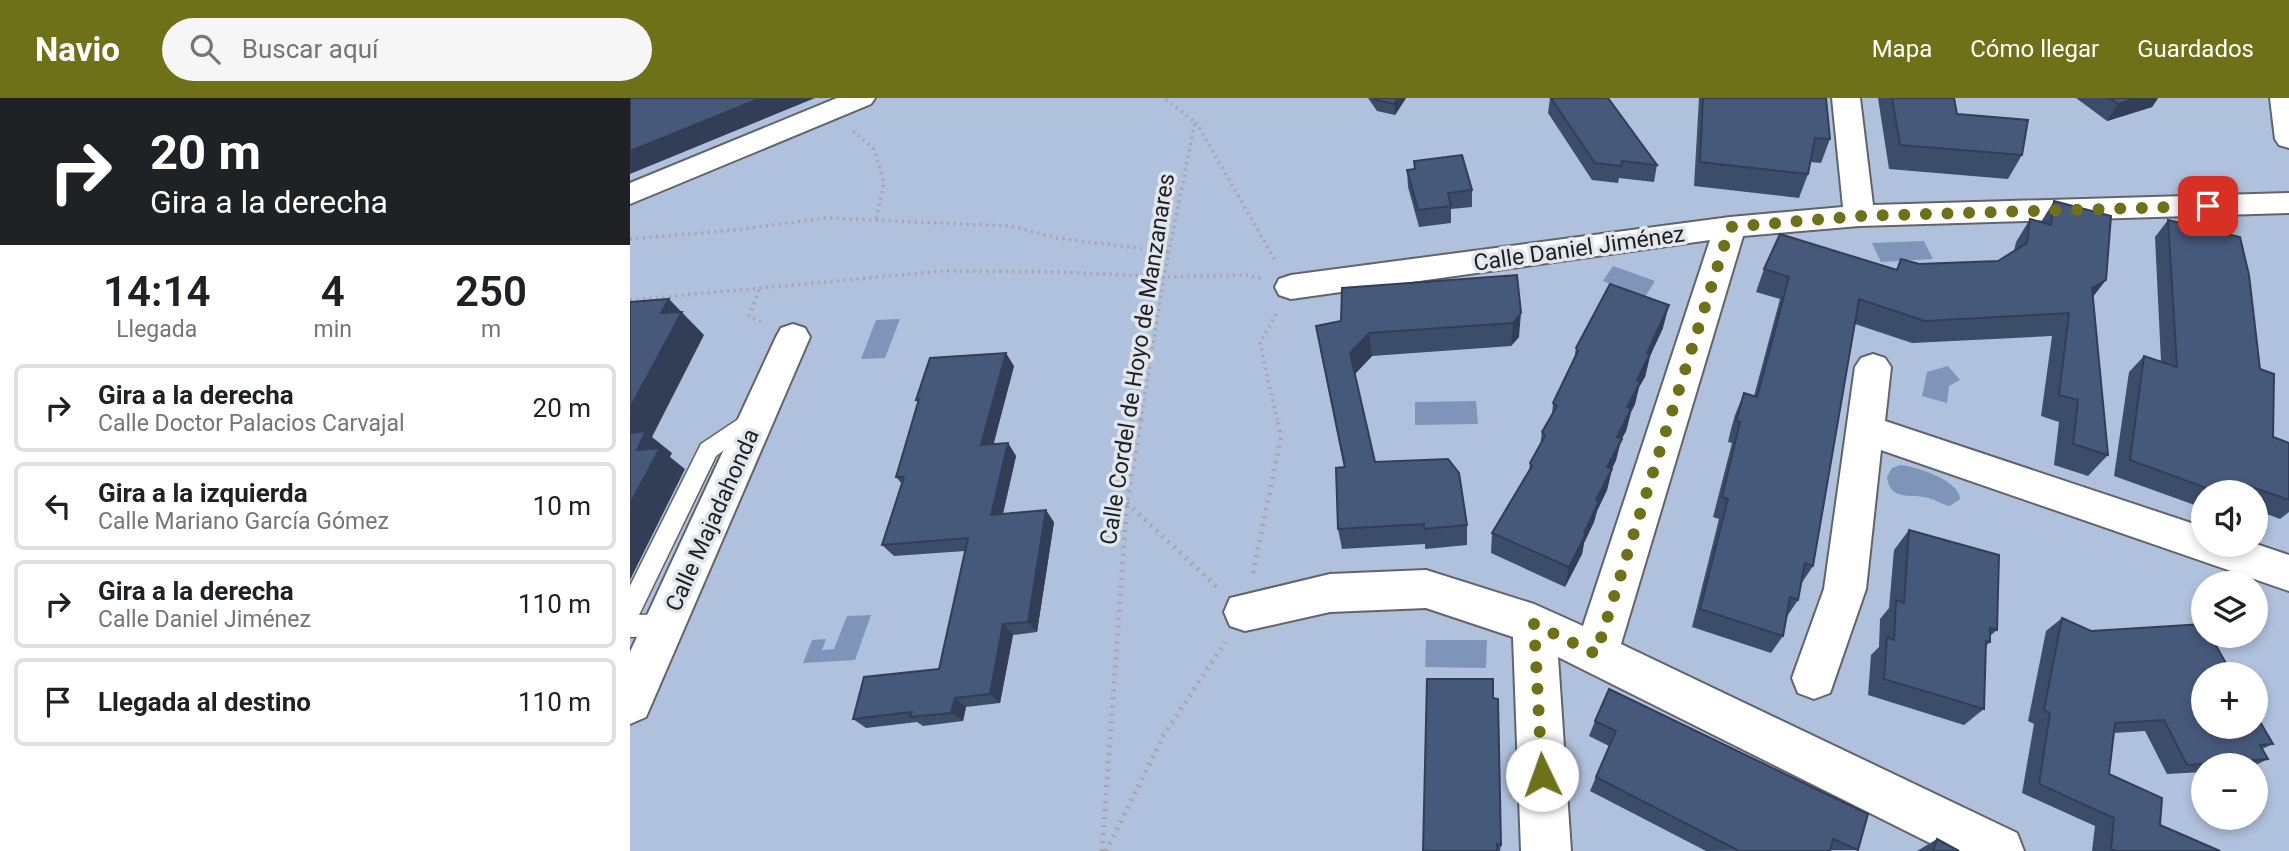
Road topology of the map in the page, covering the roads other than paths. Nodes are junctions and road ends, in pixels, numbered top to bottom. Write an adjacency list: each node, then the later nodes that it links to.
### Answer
1 (1846, 98): 7 (street)
2 (2284, 98): 4 (street)
3 (850, 103): 5 (street)
4 (2289, 139)
5 (630, 194)
6 (2289, 204): 7 (street, Calle Daniel Jiménez)
7 (1859, 216): 8 (street, Calle Daniel Jiménez)
8 (1730, 227): 9 (street, Calle Daniel Jiménez); 19 (street)
9 (1290, 287)
10 (793, 337): 17 (street, Calle Majadahonda)
11 (1873, 367): 12 (street)
12 (1867, 430): 13 (street); 20 (street)
13 (2191, 540)
14 (2242, 557): 15 (street)
15 (2289, 573)
16 (1245, 612): 18 (street)
17 (642, 621): 21 (street, Calle Majadahonda)
18 (1534, 624): 19 (street); 22 (street)
19 (1596, 654): 23 (street)
20 (1814, 678)
21 (630, 702)
22 (1546, 851)
23 (1999, 851)

